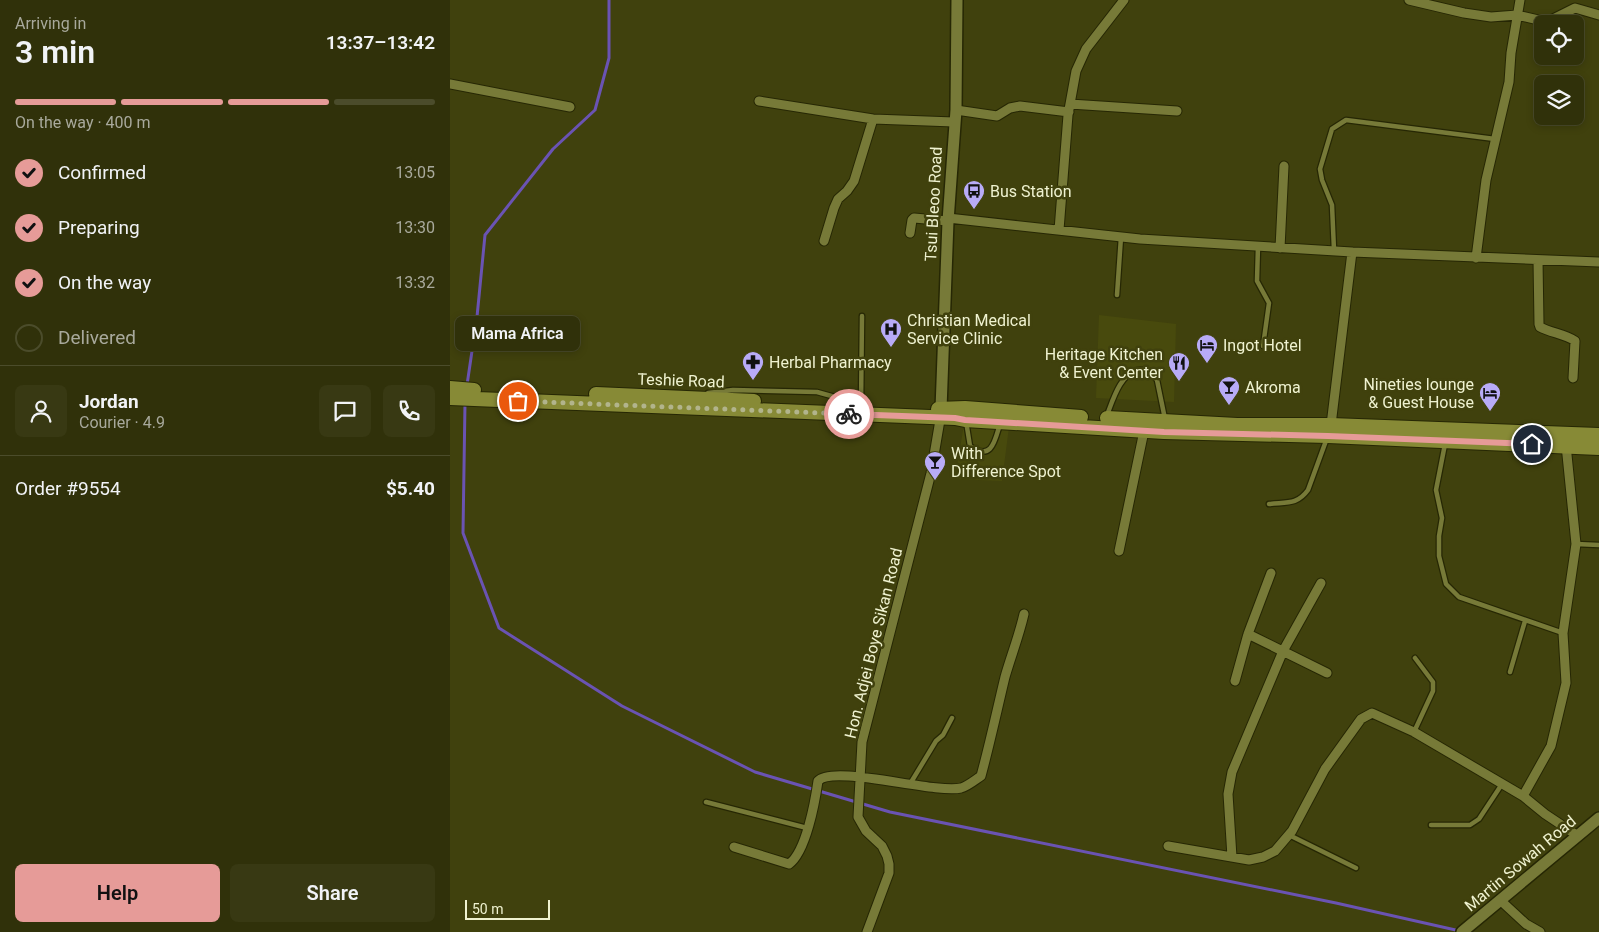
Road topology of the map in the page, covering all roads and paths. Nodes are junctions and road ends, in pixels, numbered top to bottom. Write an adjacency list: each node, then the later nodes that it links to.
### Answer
1 (957, 0): 11 (street, Tsui Bleoo Road)
2 (1124, 0): 10 (street)
3 (1409, 0): 5 (street)
4 (1520, 0): 5 (street)
5 (1517, 15): 6 (street); 15 (street)
6 (1599, 15)
7 (450, 84): 9 (street)
8 (759, 101): 13 (street)
9 (570, 107)
10 (1069, 108): 11 (street); 12 (street); 18 (street)
11 (956, 110): 14 (street, Tsui Bleoo Road)
12 (1177, 112)
13 (873, 120): 14 (street); 21 (street)
14 (954, 122): 17 (street, Tsui Bleoo Road)
15 (1497, 139): 24 (lane); 26 (street)
16 (1284, 166): 23 (street)
17 (948, 219): 18 (street); 19 (street); 36 (street, Tsui Bleoo Road)
18 (1059, 230): 20 (street)
19 (910, 233)
20 (1121, 237): 22 (street); 29 (lane)
21 (824, 241)
22 (1258, 246): 23 (street); 31 (lane)
23 (1280, 248): 24 (street)
24 (1334, 250): 25 (street)
25 (1352, 252): 26 (street); 41 (street)
26 (1476, 258): 27 (street)
27 (1538, 260): 28 (street); 32 (street)
28 (1599, 262)
29 (1117, 295)
30 (862, 316): 35 (lane)
31 (1263, 346)
32 (1573, 378)
33 (456, 393): 34 (main road, Teshie Road)
34 (481, 395): 35 (main road, Teshie Road); 36 (main road, Teshie Road)
35 (861, 406): 36 (main road, Teshie Road)
36 (941, 413): 37 (main road); 38 (main road); 64 (street, Hon. Adjei Boye Sikan Road)
37 (1106, 418): 40 (main road); 40 (lane)
38 (965, 420): 39 (main road); 39 (lane)
39 (1001, 422): 42 (main road)
40 (1165, 422): 41 (main road)
41 (1329, 430): 42 (main road); 43 (main road); 44 (main road); 47 (lane)
42 (1144, 431): 50 (street)
43 (1599, 435)
44 (1446, 441): 45 (main road); 54 (lane)
45 (1566, 445): 46 (main road); 48 (street)
46 (1599, 448)
47 (1269, 504)
48 (1576, 544): 49 (lane); 55 (street)
49 (1599, 546)
50 (1119, 551)
51 (1271, 572): 56 (street)
52 (1321, 583): 57 (street)
53 (1024, 614): 65 (street)
54 (1525, 621): 55 (lane); 59 (lane)
55 (1563, 633): 67 (street)
56 (1248, 634): 57 (street); 61 (street)
57 (1283, 651): 60 (street); 76 (street)
58 (1415, 658): 63 (lane)
59 (1510, 672)
60 (1327, 674)
61 (1235, 681)
62 (952, 718): 65 (lane)
63 (1414, 732): 66 (street); 72 (street)
64 (859, 777): 65 (street); 71 (street); 79 (street, Hon. Adjei Boye Sikan Road)
65 (910, 784)
66 (1502, 784): 67 (street); 70 (lane)
67 (1523, 796): 73 (street)
68 (706, 802): 71 (lane)
69 (1599, 818): 73 (street, Martin Sowah Road)
70 (1431, 825)
71 (807, 828): 75 (street)
72 (1288, 836): 76 (street); 77 (lane)
73 (1578, 836): 78 (street, Martin Sowah Road)
74 (1168, 846): 76 (street)
75 (734, 847)
76 (1232, 857)
77 (1356, 868)
78 (1500, 900): 80 (street, Martin Sowah Road); 81 (street)
79 (867, 932)
80 (1462, 932)
81 (1540, 932)

